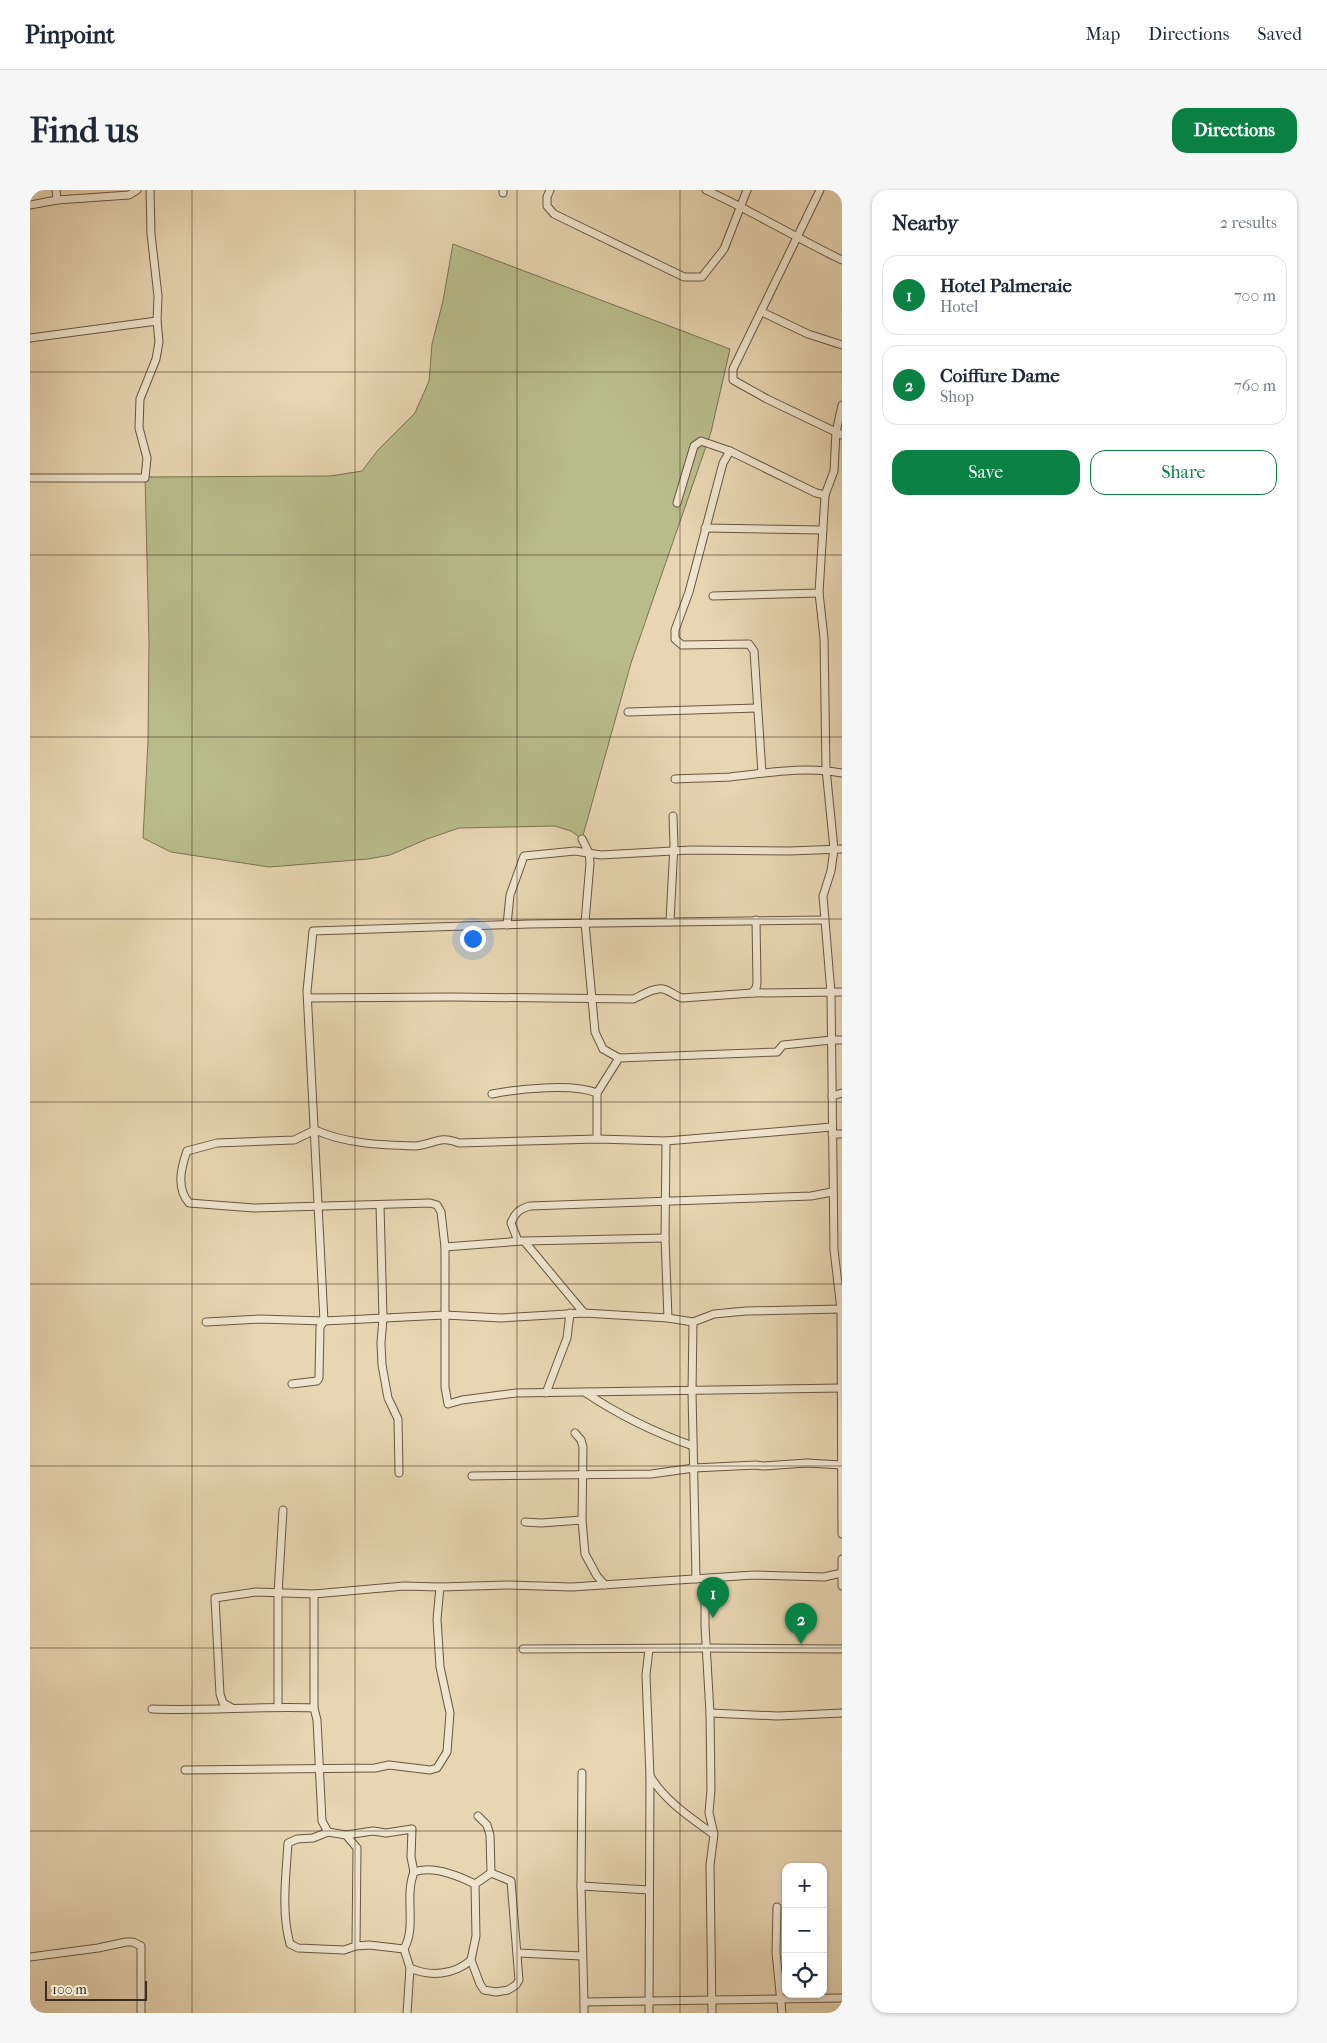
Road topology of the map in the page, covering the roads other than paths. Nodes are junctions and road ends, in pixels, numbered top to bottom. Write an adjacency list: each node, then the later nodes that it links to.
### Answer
1 (56, 190): 8 (street)
2 (137, 190): 8 (street)
3 (150, 190): 14 (street)
4 (550, 190): 10 (street)
5 (706, 190): 10 (street)
6 (748, 190): 10 (street)
7 (820, 190): 11 (street)
8 (56, 200): 9 (street)
9 (30, 205)
10 (740, 206): 11 (street)
11 (796, 238): 12 (street); 13 (street)
12 (842, 260)
13 (762, 312): 16 (street); 18 (street)
14 (157, 322): 15 (street); 20 (street)
15 (30, 338)
16 (842, 345)
17 (842, 405): 18 (street)
18 (839, 434): 21 (street)
19 (730, 452): 21 (street); 22 (street); 23 (street)
20 (30, 478)
21 (825, 495): 24 (street)
22 (677, 503)
23 (706, 528): 24 (street); 27 (street)
24 (823, 530): 25 (street)
25 (819, 594): 26 (street); 29 (street)
26 (713, 596)
27 (757, 708): 28 (street); 30 (street)
28 (628, 712)
29 (826, 769): 30 (street); 31 (street); 35 (street)
30 (762, 773): 32 (street)
31 (842, 773)
32 (676, 779)
33 (673, 816): 37 (street)
34 (582, 839): 38 (street)
35 (834, 849): 36 (street); 37 (street); 40 (street)
36 (842, 849)
37 (674, 851): 38 (street); 41 (street)
38 (589, 853): 42 (street); 43 (street)
39 (756, 920): 40 (street); 41 (street); 45 (street)
40 (824, 920): 46 (street)
41 (670, 921): 42 (street)
42 (585, 923): 43 (street); 48 (street)
43 (507, 925): 47 (street)
44 (842, 992): 46 (street)
45 (752, 993): 46 (street); 48 (street)
46 (831, 993): 49 (street)
47 (308, 998): 48 (street); 56 (street)
48 (591, 998): 51 (street)
49 (832, 1040): 50 (street); 51 (street); 55 (street)
50 (842, 1040)
51 (620, 1058): 52 (street)
52 (597, 1093): 54 (street); 59 (street)
53 (842, 1093): 55 (street)
54 (492, 1094)
55 (832, 1096): 57 (street)
56 (315, 1130): 59 (street); 64 (street); 64 (street)
57 (832, 1130): 58 (street); 60 (street); 61 (street)
58 (842, 1134)
59 (597, 1139): 60 (street)
60 (666, 1141): 62 (street)
61 (832, 1192): 62 (street); 68 (street)
62 (666, 1201): 65 (street); 66 (street)
63 (380, 1205): 64 (street); 67 (street); 72 (street)
64 (319, 1207): 74 (street)
65 (665, 1238): 66 (street); 73 (street)
66 (521, 1241): 67 (street); 70 (street)
67 (445, 1247): 71 (street)
68 (841, 1309): 76 (street); 78 (street)
69 (570, 1313): 70 (street); 71 (street); 80 (street)
70 (584, 1313): 73 (street)
71 (445, 1315): 72 (street); 80 (street)
72 (383, 1318): 74 (street); 86 (street)
73 (668, 1318): 76 (street)
74 (324, 1321): 75 (street); 77 (street)
75 (206, 1322)
76 (693, 1322): 79 (street)
77 (292, 1384)
78 (842, 1388): 79 (street); 84 (street)
79 (692, 1392): 81 (street); 83 (street)
80 (546, 1393): 81 (street)
81 (586, 1393): 83 (street)
82 (575, 1433): 87 (street)
83 (693, 1446): 85 (street)
84 (842, 1465): 85 (street); 92 (street)
85 (694, 1468): 87 (street); 95 (street)
86 (400, 1473)
87 (582, 1475): 88 (street); 90 (street)
88 (472, 1476)
89 (283, 1510): 100 (street)
90 (582, 1520): 91 (street); 97 (street)
91 (525, 1522)
92 (842, 1534)
93 (842, 1559): 94 (street)
94 (842, 1573): 96 (street); 98 (street)
95 (696, 1579): 96 (street); 97 (street)
96 (705, 1579): 102 (street)
97 (606, 1585): 99 (street)
98 (842, 1586)
99 (440, 1587): 101 (street); 112 (street)
100 (278, 1594): 101 (street); 106 (street); 107 (street)
101 (314, 1594): 108 (street)
102 (707, 1648): 103 (street); 104 (street); 110 (street)
103 (648, 1649): 105 (street); 115 (street)
104 (842, 1649)
105 (523, 1650)
106 (278, 1707): 107 (street); 108 (street)
107 (232, 1708): 109 (street)
108 (314, 1708): 112 (street)
109 (152, 1709)
110 (710, 1713): 111 (street); 118 (street)
111 (842, 1713)
112 (319, 1769): 113 (street); 117 (street)
113 (185, 1770)
114 (582, 1774): 123 (street)
115 (650, 1776): 118 (street); 124 (street)
116 (478, 1816): 121 (street)
117 (328, 1832): 119 (street); 126 (street)
118 (714, 1834): 136 (street)
119 (346, 1835): 120 (street); 126 (street)
120 (414, 1872): 122 (street); 127 (street)
121 (490, 1873): 122 (street); 128 (street)
122 (475, 1884): 131 (street)
123 (581, 1886): 124 (street); 129 (street)
124 (649, 1890): 135 (street)
125 (777, 1907): 133 (street)
126 (356, 1946): 127 (street)
127 (404, 1949): 132 (street)
128 (518, 1953): 129 (street); 131 (street)
129 (582, 1956): 137 (street)
130 (30, 1957): 138 (street)
131 (470, 1960): 132 (street)
132 (410, 1968): 139 (street)
133 (781, 1998): 134 (street); 136 (street); 143 (street)
134 (842, 1998)
135 (648, 2000): 136 (street); 137 (street); 141 (street)
136 (712, 2000): 142 (street)
137 (584, 2002): 140 (street)
138 (141, 2013)
139 (407, 2013)
140 (584, 2013)
141 (649, 2013)
142 (712, 2013)
143 (782, 2013)

